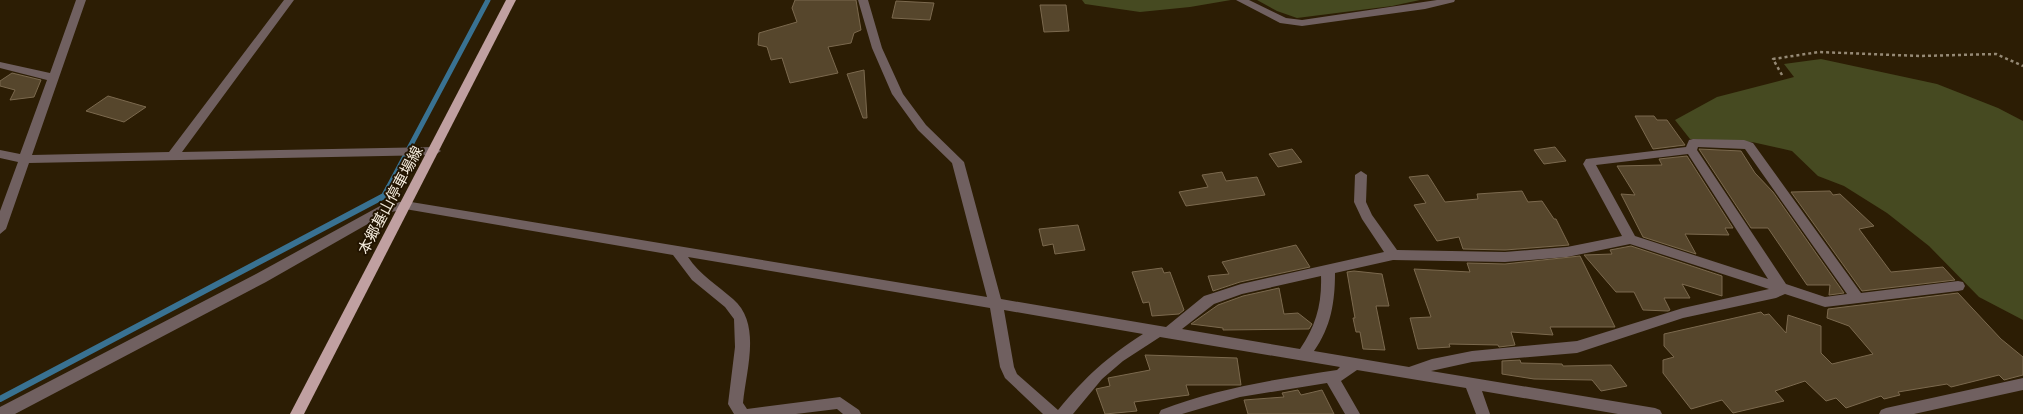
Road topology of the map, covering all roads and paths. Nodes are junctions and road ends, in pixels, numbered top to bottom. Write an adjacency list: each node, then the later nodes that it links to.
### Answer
1 (81, 0): 10 (street)
2 (289, 0): 14 (street)
3 (511, 0): 12 (main road, 本郷基山停車場線)
4 (863, 0): 26 (street)
5 (1241, 0): 6 (street)
6 (1450, 0)
7 (0, 64): 10 (street)
8 (2023, 66): 9 (path)
9 (1782, 75)
10 (54, 78): 15 (street)
11 (1691, 150): 19 (street); 24 (street); 25 (street)
12 (435, 151): 14 (street); 17 (main road, 本郷基山停車場線)
13 (0, 154): 15 (street)
14 (172, 158): 15 (street)
15 (23, 159): 18 (street)
16 (1361, 175): 21 (street)
17 (405, 205): 20 (street); 34 (street); 35 (main road, 本郷基山停車場線)
18 (0, 229)
19 (1630, 239): 21 (street); 24 (street)
20 (678, 251): 26 (street); 36 (street)
21 (1393, 255): 22 (street)
22 (1328, 269): 27 (street); 28 (street)
23 (1958, 286): 25 (street)
24 (1782, 289): 25 (street); 30 (street)
25 (1858, 299)
26 (996, 306): 27 (street); 39 (street)
27 (1163, 332): 28 (street); 40 (street)
28 (1304, 355): 29 (street)
29 (1355, 363): 30 (street); 31 (street)
30 (1412, 372): 32 (street)
31 (1331, 377): 41 (street); 42 (street)
32 (1471, 382): 43 (street); 44 (street)
33 (2023, 384): 45 (street)
34 (0, 414)
35 (297, 414)
36 (744, 414)
37 (750, 414): 38 (street)
38 (854, 414)
39 (1053, 414)
40 (1064, 414)
41 (1166, 414)
42 (1353, 414)
43 (1483, 414)
44 (1655, 414)
45 (1886, 414)

